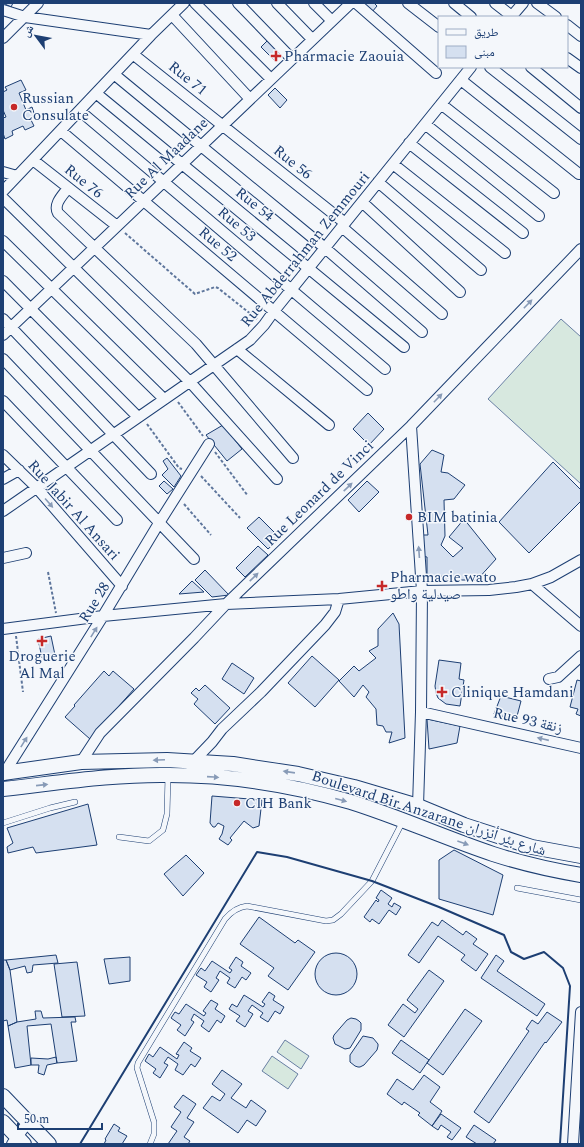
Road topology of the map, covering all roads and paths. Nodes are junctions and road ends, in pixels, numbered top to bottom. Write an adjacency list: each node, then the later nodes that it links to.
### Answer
1 (38, 3): 20 (street)
2 (184, 3): 15 (street)
3 (195, 3): 37 (street)
4 (238, 3): 29 (street)
5 (277, 3): 27 (street)
6 (314, 3): 21 (street)
7 (350, 3): 21 (street, Rue Al Maadane)
8 (356, 3): 35 (street)
9 (408, 3): 22 (street)
10 (454, 3): 16 (street)
11 (495, 3): 17 (street)
12 (523, 3): 18 (street)
13 (538, 3): 19 (street)
14 (3, 10): 20 (street)
15 (172, 15): 24 (street); 40 (street)
16 (470, 16)
17 (511, 16)
18 (513, 16)
19 (555, 16)
20 (24, 17): 24 (street); 26 (street)
21 (332, 21): 27 (street, Rue Al Maadane)
22 (438, 26)
23 (568, 26): 25 (street)
24 (151, 35): 28 (street)
25 (581, 36)
26 (3, 38)
27 (312, 40): 29 (street, Rue Al Maadane)
28 (134, 55): 36 (street); 45 (street, Rue 71)
29 (292, 59): 37 (street, Rue Al Maadane)
30 (568, 59): 34 (street)
31 (470, 68): 38 (street, Rue Abderrahman Zemmouri)
32 (491, 68): 47 (street)
33 (532, 68): 42 (street)
34 (581, 68)
35 (436, 74)
36 (115, 75): 39 (street); 49 (street)
37 (271, 79): 40 (street, Rue Al Maadane)
38 (461, 80): 41 (street, Rue Abderrahman Zemmouri); 54 (street)
39 (97, 94): 43 (street); 51 (street, Rue 54)
40 (250, 99): 45 (street, Rue Al Maadane)
41 (441, 104): 44 (street, Rue Abderrahman Zemmouri); 60 (street)
42 (581, 108)
43 (80, 111): 46 (street); 56 (street, Rue 53)
44 (425, 124): 48 (street, Rue Abderrahman Zemmouri); 64 (street)
45 (222, 125): 49 (street, Rue Al Maadane); 65 (street, Rue 56)
46 (61, 131): 50 (street); 62 (street, Rue 52)
47 (581, 139)
48 (409, 143): 52 (street, Rue Abderrahman Zemmouri); 67 (street)
49 (201, 146): 51 (street, Rue Al Maadane); 70 (street)
50 (33, 160): 55 (street); 58 (street, Rue 76)
51 (182, 164): 56 (street, Rue Al Maadane); 74 (street, Rue 54)
52 (393, 164): 57 (street, Rue Abderrahman Zemmouri); 72 (street)
53 (3, 172): 55 (street)
54 (579, 174)
55 (17, 176): 59 (street)
56 (163, 181): 62 (street, Rue Al Maadane); 78 (street, Rue 53)
57 (378, 182): 63 (street, Rue Abderrahman Zemmouri); 75 (street)
58 (68, 188): 66 (street, Rue 76); 69 (street)
59 (3, 191)
60 (554, 193)
61 (3, 198): 73 (street)
62 (143, 200): 66 (street, Rue Al Maadane); 81 (street, Rue 52)
63 (362, 202): 65 (street, Rue Abderrahman Zemmouri); 79 (street)
64 (539, 216)
65 (343, 225): 70 (street, Rue Abderrahman Zemmouri); 82 (street, Rue 56)
66 (116, 226): 69 (street, Rue Al Maadane); 84 (path)
67 (523, 233)
68 (3, 241): 77 (street)
69 (94, 247): 73 (street, Rue Al Maadane); 91 (street)
70 (325, 248): 74 (street, Rue Abderrahman Zemmouri); 86 (street)
71 (581, 249): 99 (street, Rue Leonard de Vinci, one-way to 71)
72 (505, 252)
73 (73, 267): 77 (street, Rue Al Maadane); 93 (street)
74 (308, 268): 78 (street, Rue Abderrahman Zemmouri); 88 (street, Rue 54)
75 (481, 270)
76 (3, 281): 80 (street)
77 (51, 288): 80 (street, Rue Al Maadane); 95 (street)
78 (291, 290): 81 (street, Rue Abderrahman Zemmouri); 92 (street, Rue 53)
79 (460, 292)
80 (30, 308): 85 (street, Rue Al Maadane); 97 (street)
81 (274, 311): 84 (street, Rue Abderrahman Zemmouri); 94 (street, Rue 52)
82 (442, 314)
83 (3, 319): 85 (street)
84 (264, 325): 89 (street, Rue Abderrahman Zemmouri)
85 (11, 327): 87 (street, Rue Al Maadane); 100 (street)
86 (422, 332)
87 (3, 335)
88 (404, 347)
89 (237, 349): 91 (street, Rue Abderrahman Zemmouri); 98 (street)
90 (3, 358): 102 (street)
91 (214, 365): 93 (street, Rue Abderrahman Zemmouri); 104 (street)
92 (385, 369)
93 (190, 382): 95 (street, Rue Abderrahman Zemmouri); 109 (street)
94 (367, 390)
95 (164, 399): 97 (street, Rue Abderrahman Zemmouri)
96 (3, 400): 105 (street)
97 (138, 417): 100 (street, Rue Abderrahman Zemmouri)
98 (329, 425)
99 (411, 426): 123 (street, one-way to 99); 125 (street, Rue Leonard de Vinci, one-way to 99)
100 (113, 434): 102 (street, Rue Abderrahman Zemmouri); 107 (street)
101 (209, 444): 111 (street, Rue 28)
102 (90, 450): 105 (street, Rue Abderrahman Zemmouri); 114 (street)
103 (3, 455): 106 (street, Rue Jabir Al Ansari)
104 (293, 458)
105 (66, 466): 110 (street, Rue Abderrahman Zemmouri); 113 (street)
106 (19, 470): 108 (street); 110 (street, Rue Jabir Al Ansari)
107 (151, 474)
108 (3, 479)
109 (277, 479)
110 (36, 487): 112 (street, Rue Abderrahman Zemmouri); 122 (street, Rue Jabir Al Ansari, one-way to 122)
111 (176, 496): 114 (street, Rue 28); 115 (path)
112 (3, 511)
113 (117, 520)
114 (159, 522): 118 (street); 122 (street, Rue 28)
115 (212, 535)
116 (26, 553): 117 (street)
117 (3, 558)
118 (194, 559)
119 (581, 560): 121 (street)
120 (48, 572): 127 (path)
121 (532, 584): 123 (street); 128 (street)
122 (122, 586): 126 (street, Rue 28)
123 (422, 591): 124 (street); 134 (street)
124 (338, 599): 125 (street); 137 (street)
125 (226, 604): 126 (street); 136 (street, Rue Leonard de Vinci)
126 (103, 616): 127 (street); 138 (street, Rue 28, one-way to 126)
127 (57, 622): 129 (street)
128 (581, 626)
129 (15, 627): 130 (street); 133 (path)
130 (3, 629)
131 (581, 656): 132 (street)
132 (549, 679)
133 (23, 692)
134 (422, 712): 135 (street, Rue 93 زنقة, one-way to 134); 143 (street)
135 (581, 748)
136 (81, 762): 137 (main road, Boulevard Bir Anzarane شارع بئر أنزران, one-way to 136); 138 (main road, Boulevard Bir Anzarane شارع بئر أنزران)
137 (193, 762): 140 (street); 143 (main road, Boulevard Bir Anzarane شارع بئر أنزران, one-way to 137)
138 (3, 773)
139 (168, 775): 140 (main road, Boulevard Bir Anzarane شارع بئر أنزران); 141 (main road, Boulevard Bir Anzarane شارع بئر أنزران, one-way to 139); 146 (lane)
140 (183, 775): 144 (main road, Boulevard Bir Anzarane شارع بئر أنزران, one-way to 144)
141 (3, 789)
142 (75, 802): 145 (lane)
143 (418, 806): 147 (main road, Boulevard Bir Anzarane شارع بئر أنزران)
144 (403, 820): 148 (main road, Boulevard Bir Anzarane شارع بئر أنزران, one-way to 148); 158 (lane)
145 (3, 823)
146 (120, 837)
147 (581, 856)
148 (581, 875)
149 (517, 888): 150 (lane)
150 (581, 900)
151 (581, 1012): 152 (street)
152 (578, 1094): 159 (street)
153 (3, 1096): 155 (main road)
154 (3, 1122): 156 (main road)
155 (28, 1122): 156 (street); 157 (main road)
156 (18, 1142)
157 (49, 1144)
158 (150, 1144)
159 (573, 1144)

